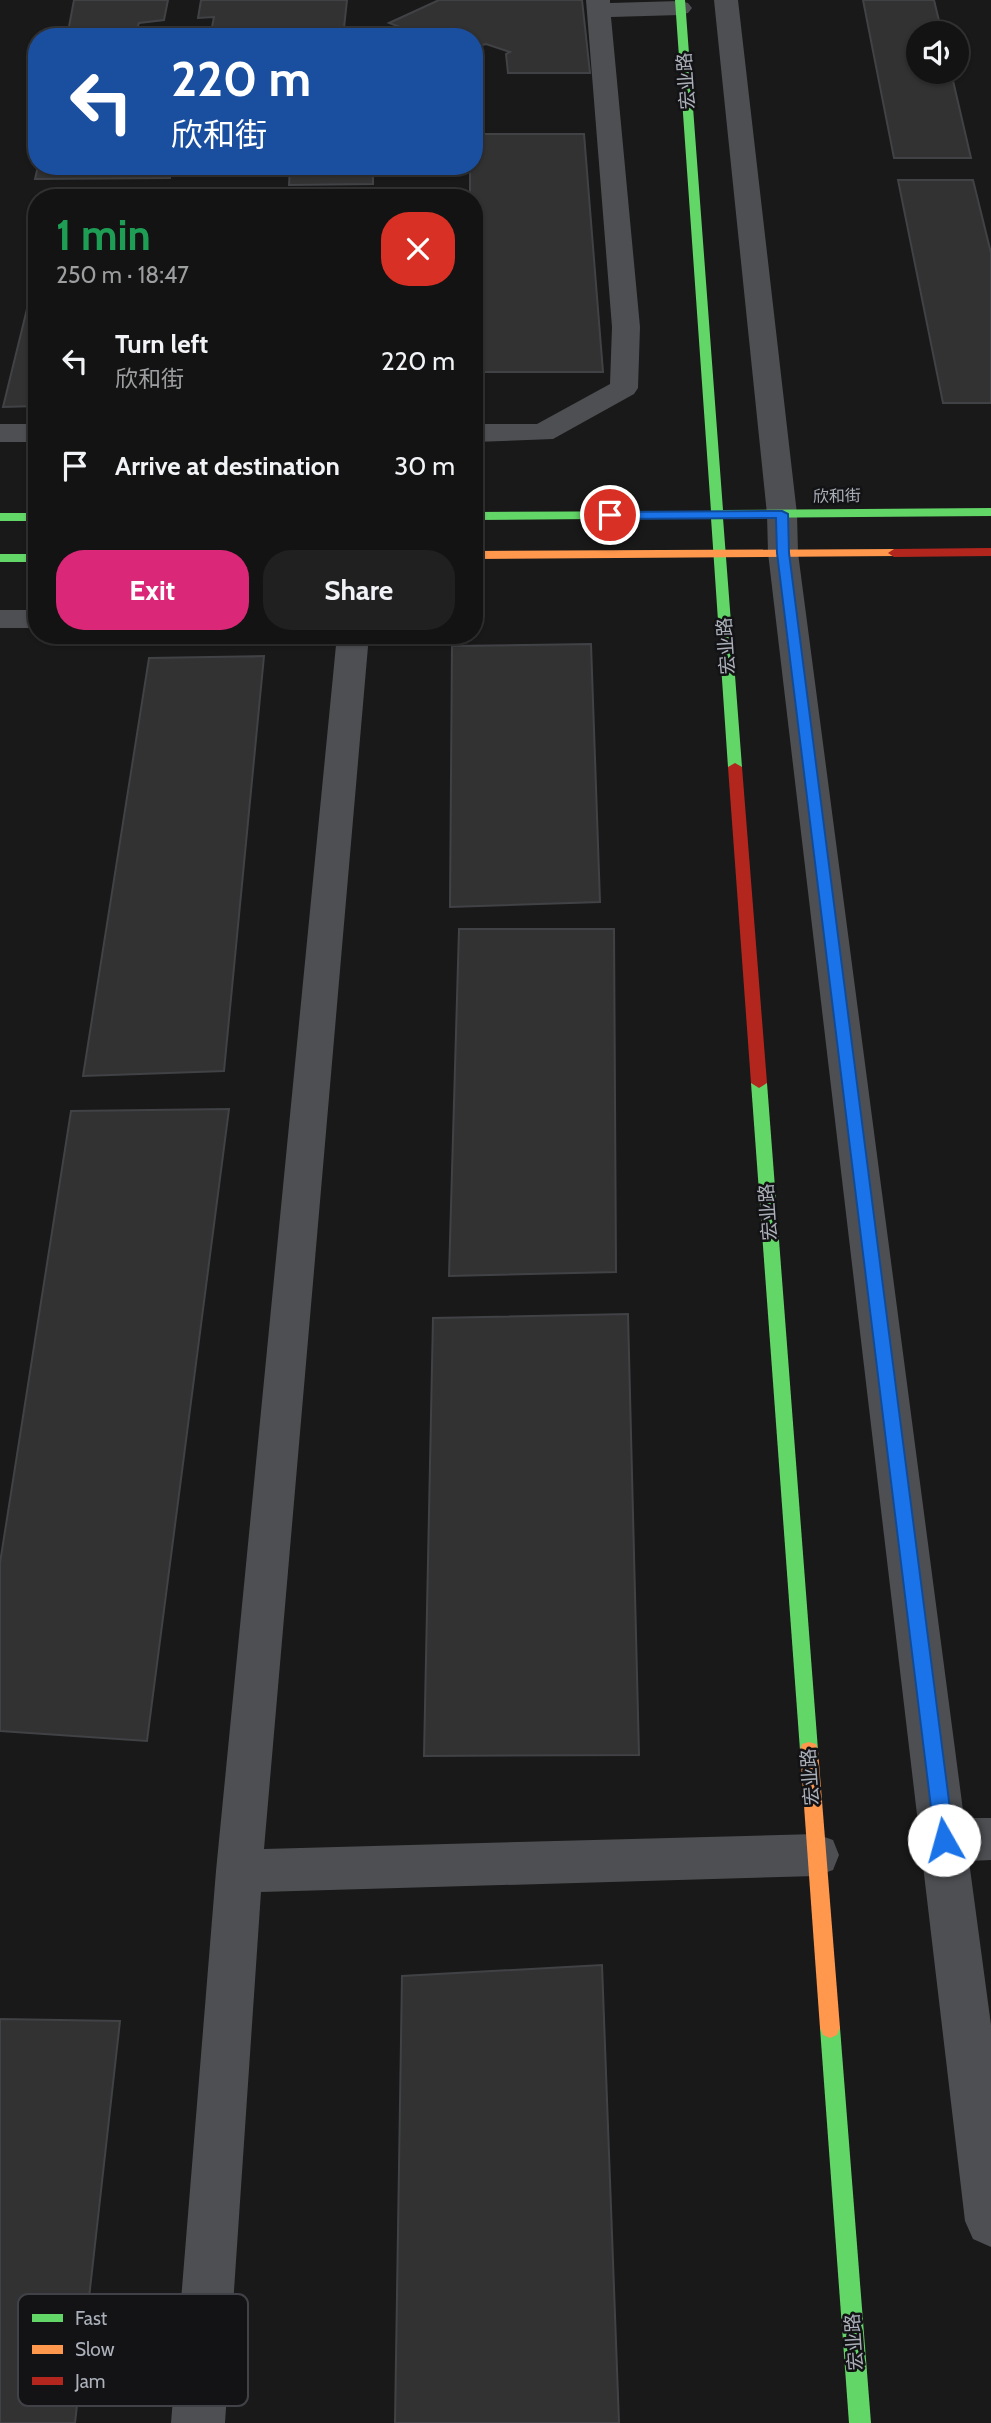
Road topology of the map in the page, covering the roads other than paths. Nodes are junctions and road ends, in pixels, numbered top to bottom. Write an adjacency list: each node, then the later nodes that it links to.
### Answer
1 (726, 0): 8 (street)
2 (680, 4): 3 (street); 9 (street, 宏业路)
3 (599, 5): 6 (street)
4 (0, 433): 5 (street)
5 (28, 433)
6 (483, 433)
7 (991, 512): 8 (street, 欣和街)
8 (782, 514): 9 (street, 欣和街); 15 (street)
9 (719, 515): 10 (street, 欣和街); 14 (street, 宏业路)
10 (483, 516)
11 (0, 517): 12 (street)
12 (28, 517)
13 (991, 552): 15 (street)
14 (719, 553): 15 (street); 16 (street); 24 (street, 宏业路)
15 (783, 553): 23 (street)
16 (483, 555)
17 (0, 558): 18 (street)
18 (28, 558)
19 (0, 619): 20 (street)
20 (28, 619)
21 (352, 644): 25 (street)
22 (991, 1839): 23 (street)
23 (944, 1840): 26 (street)
24 (816, 1855): 25 (street); 28 (street, 宏业路)
25 (239, 1871): 27 (street)
26 (991, 2221)
27 (208, 2294)
28 (860, 2423)

